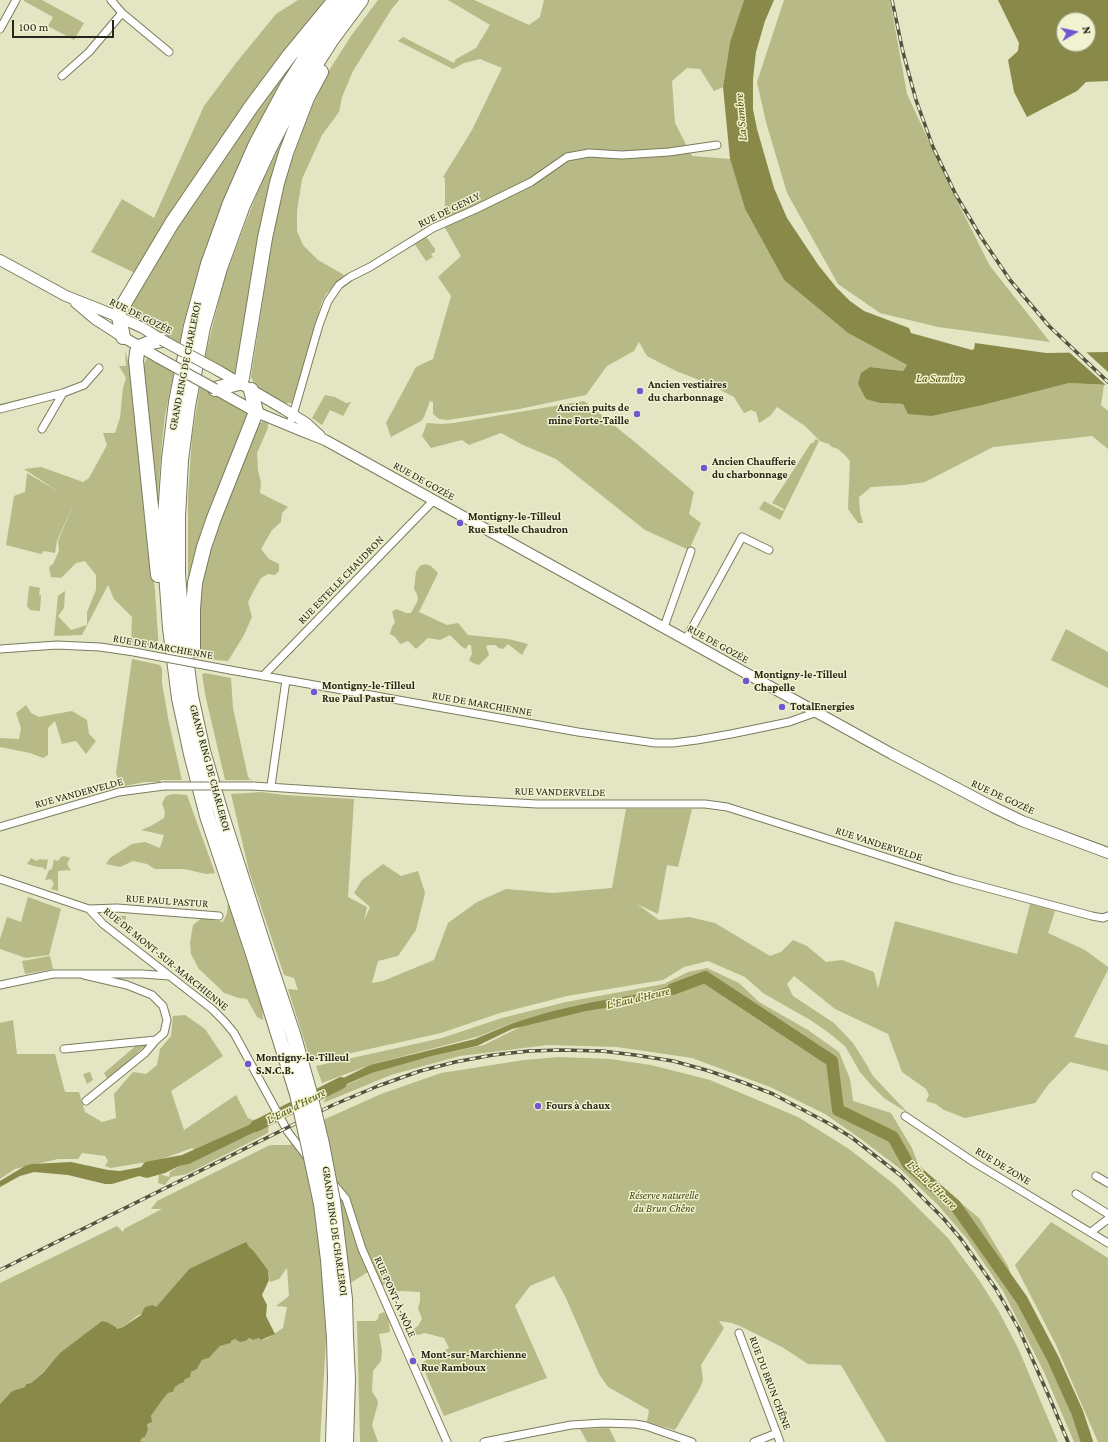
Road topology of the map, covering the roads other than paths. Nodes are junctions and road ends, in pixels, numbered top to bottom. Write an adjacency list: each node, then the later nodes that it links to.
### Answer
1 (16, 0): 6 (street)
2 (111, 0): 5 (street)
3 (335, 0): 12 (highway)
4 (355, 2): 17 (highway); 30 (highway, GRAND RING DE CHARLEROI); 35 (highway, GRAND RING DE CHARLEROI)
5 (122, 13): 7 (street); 8 (street)
6 (0, 29)
7 (169, 52)
8 (62, 76)
9 (717, 145): 22 (street, RUE DE GENLY)
10 (0, 260): 11 (main road, RUE DE GOZÉE)
11 (66, 296): 12 (main road, RUE DE GOZÉE); 13 (main road, RUE DE GOZÉE)
12 (118, 317): 13 (highway); 14 (main road, RUE DE GOZÉE)
13 (122, 337): 15 (main road, RUE DE GOZÉE)
14 (162, 340): 15 (highway); 17 (main road, RUE DE GOZÉE, bridge)
15 (139, 347): 18 (main road, RUE DE GOZÉE, bridge); 30 (highway)
16 (99, 368): 19 (street)
17 (245, 387): 18 (highway); 21 (highway); 22 (main road, RUE DE GOZÉE)
18 (215, 389): 21 (main road, RUE DE GOZÉE)
19 (63, 393): 20 (street); 24 (street)
20 (0, 409)
21 (256, 412): 23 (main road, RUE DE GOZÉE); 35 (highway)
22 (293, 415): 23 (street, RUE DE GENLY); 25 (main road, RUE DE GOZÉE)
23 (288, 425): 25 (main road, RUE DE GOZÉE)
24 (42, 429)
25 (325, 440): 26 (main road, RUE DE GOZÉE)
26 (434, 500): 29 (main road, RUE DE GOZÉE); 33 (street, RUE ESTELLE CHAUDRON)
27 (769, 550): 31 (street)
28 (691, 551): 29 (street)
29 (664, 627): 31 (main road, RUE DE GOZÉE)
30 (170, 628): 44 (highway, GRAND RING DE CHARLEROI)
31 (686, 639): 36 (main road, RUE DE GOZÉE)
32 (0, 650): 33 (street, RUE DE MARCHIENNE, bridge)
33 (263, 676): 34 (street, RUE DE MARCHIENNE)
34 (286, 680): 36 (street, RUE DE MARCHIENNE); 37 (street)
35 (191, 696): 44 (highway, GRAND RING DE CHARLEROI)
36 (817, 712): 39 (main road, RUE DE GOZÉE)
37 (271, 786): 38 (street, RUE VANDERVELDE, bridge); 43 (street, RUE VANDERVELDE)
38 (0, 827)
39 (1108, 853)
40 (0, 879): 41 (street, RUE DE MONT-SUR-MARCHIENNE)
41 (88, 909): 42 (street, RUE PAUL PASTUR); 46 (street, RUE DE MONT-SUR-MARCHIENNE)
42 (219, 916)
43 (1108, 916)
44 (259, 952): 61 (highway, GRAND RING DE CHARLEROI, bridge)
45 (84, 975): 46 (street); 47 (street); 48 (street)
46 (169, 976): 54 (street, RUE DE MONT-SUR-MARCHIENNE)
47 (0, 985)
48 (156, 1040): 49 (street); 50 (street)
49 (64, 1049)
50 (86, 1101)
51 (905, 1116): 58 (street, RUE DE ZONE)
52 (1096, 1176): 53 (street)
53 (1108, 1183)
54 (334, 1184): 65 (street, RUE PONT-À-NÔLE)
55 (1076, 1194): 56 (street)
56 (1108, 1214)
57 (1108, 1219): 58 (street)
58 (1091, 1232): 59 (street, RUE DE ZONE)
59 (1108, 1243)
60 (739, 1333): 62 (street, RUE DU BRUN CHÊNE)
61 (340, 1338): 63 (highway, GRAND RING DE CHARLEROI); 64 (highway, GRAND RING DE CHARLEROI)
62 (777, 1433): 68 (street); 69 (street, RUE DU BRUN CHÊNE)
63 (333, 1442)
64 (346, 1442)
65 (447, 1442)
66 (484, 1442): 67 (street)
67 (692, 1442)
68 (754, 1442)
69 (780, 1442)

